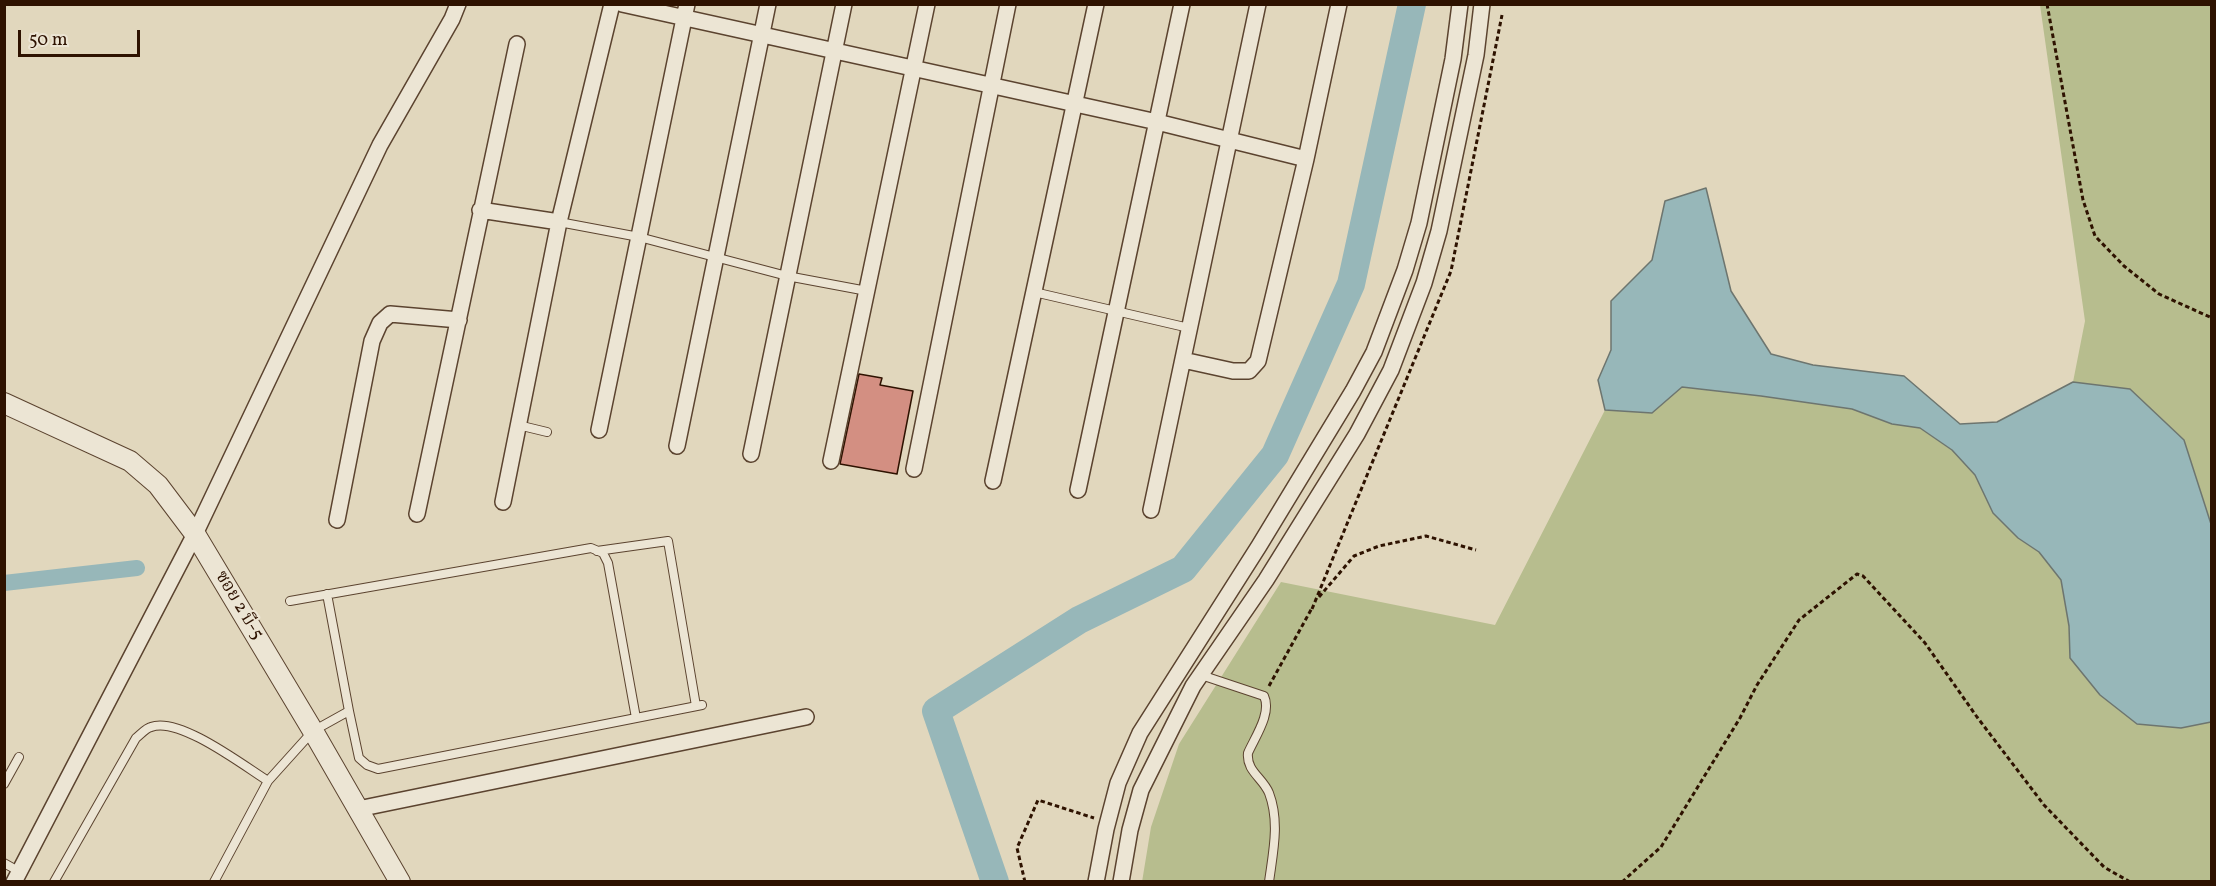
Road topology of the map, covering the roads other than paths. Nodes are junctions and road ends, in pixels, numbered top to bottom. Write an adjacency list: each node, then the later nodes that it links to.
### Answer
1 (458, 4): 49 (street)
2 (612, 4): 25 (street)
3 (622, 4): 14 (street)
4 (768, 4): 15 (street)
5 (844, 4): 17 (street)
6 (927, 4): 18 (street)
7 (1008, 4): 19 (street)
8 (1096, 4): 20 (street)
9 (1182, 4): 21 (street)
10 (1258, 4): 22 (street)
11 (1339, 4): 23 (street)
12 (1460, 4): 67 (street)
13 (1482, 4): 53 (street)
14 (686, 12): 15 (street); 26 (street)
15 (761, 36): 17 (street); 27 (street)
16 (517, 44): 24 (street)
17 (834, 52): 18 (street); 28 (street)
18 (914, 69): 19 (street); 29 (street)
19 (992, 87): 20 (street); 42 (street)
20 (1075, 105): 21 (street); 30 (street)
21 (1157, 122): 22 (street); 31 (street)
22 (1229, 141): 23 (street); 33 (street)
23 (1306, 159): 34 (street)
24 (480, 210): 25 (street); 32 (street)
25 (559, 222): 26 (lane); 36 (street)
26 (639, 237): 27 (lane); 37 (street)
27 (715, 258): 28 (lane); 39 (street)
28 (787, 276): 29 (lane); 40 (street)
29 (867, 291): 41 (street)
30 (1034, 292): 31 (lane); 43 (street)
31 (1116, 311): 33 (lane); 44 (street)
32 (459, 320): 47 (street); 48 (street)
33 (1189, 328): 34 (street)
34 (1183, 360): 46 (street)
35 (4, 403): 49 (street, ซอย 2 บี-5)
36 (518, 425): 38 (lane); 45 (street)
37 (599, 430)
38 (547, 432)
39 (677, 446)
40 (751, 454)
41 (831, 461)
42 (914, 469)
43 (993, 481)
44 (1078, 490)
45 (503, 502)
46 (1151, 510)
47 (417, 514)
48 (337, 520)
49 (195, 534): 57 (street, ซอย 2 บี-5); 63 (street)
50 (597, 551): 51 (lane); 56 (lane); 56 (lane)
51 (327, 594): 52 (lane); 54 (lane)
52 (290, 602)
53 (1201, 675): 68 (street); 69 (lane)
54 (349, 711): 56 (lane); 57 (lane)
55 (806, 717): 61 (street)
56 (636, 718)
57 (314, 731): 59 (lane); 61 (street, ซอย 2 บี-5)
58 (19, 758): 60 (lane)
59 (268, 782): 64 (lane); 65 (lane)
60 (4, 784)
61 (358, 809): 66 (street, ซอย 2 บี-5)
62 (4, 863): 63 (lane)
63 (17, 877)
64 (54, 882)
65 (214, 882)
66 (400, 882)
67 (1096, 882)
68 (1121, 882)
69 (1269, 882)

